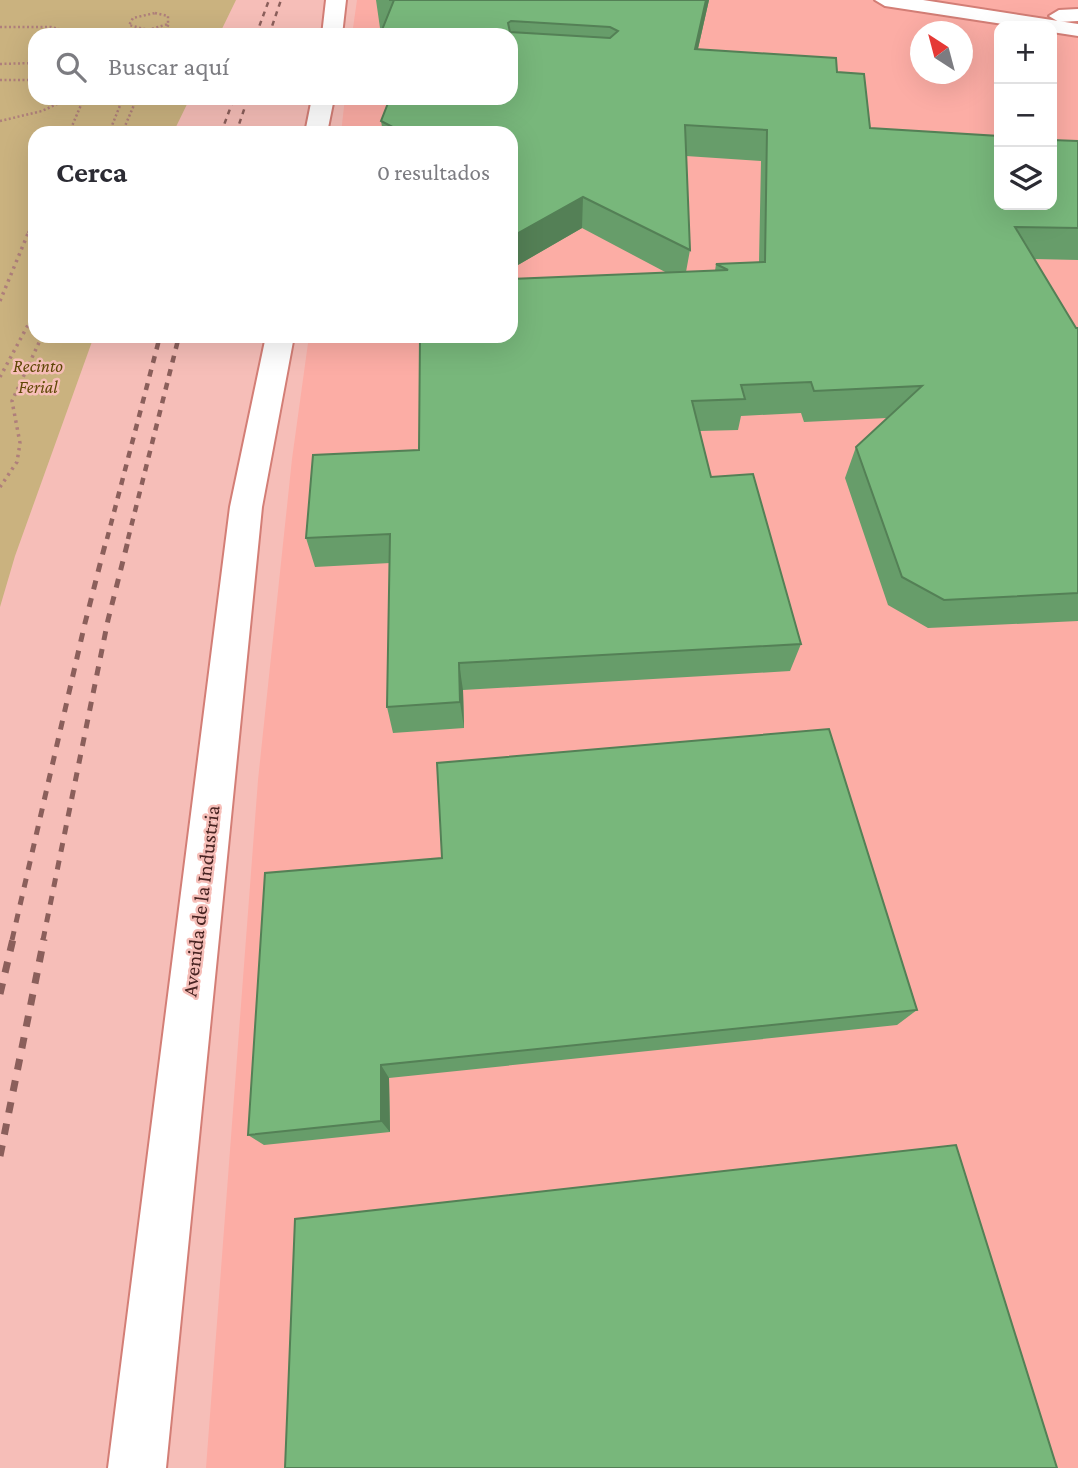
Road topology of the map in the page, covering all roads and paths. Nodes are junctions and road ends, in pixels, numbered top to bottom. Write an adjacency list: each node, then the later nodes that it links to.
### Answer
1 (336, 0): 11 (street)
2 (885, 0): 12 (street)
3 (957, 0): 4 (street)
4 (1072, 17)
5 (170, 21): 8 (path); 9 (path); 10 (path)
6 (0, 27): 7 (path)
7 (55, 28)
8 (133, 28)
9 (160, 28)
10 (167, 28)
11 (333, 28)
12 (1078, 30)
13 (28, 63): 14 (path)
14 (0, 64)
15 (0, 80): 16 (path)
16 (28, 80)
17 (54, 105): 22 (path)
18 (81, 105): 23 (path)
19 (120, 105): 24 (path)
20 (133, 105): 25 (path)
21 (322, 105): 26 (street)
22 (0, 121)
23 (72, 126)
24 (112, 126)
25 (125, 126)
26 (317, 126)
27 (28, 233): 28 (path)
28 (0, 301)
29 (28, 325): 32 (path)
30 (39, 343): 33 (path)
31 (279, 343): 34 (street, Avenida de la Industria)
32 (0, 377)
33 (0, 487)
34 (137, 1468)

